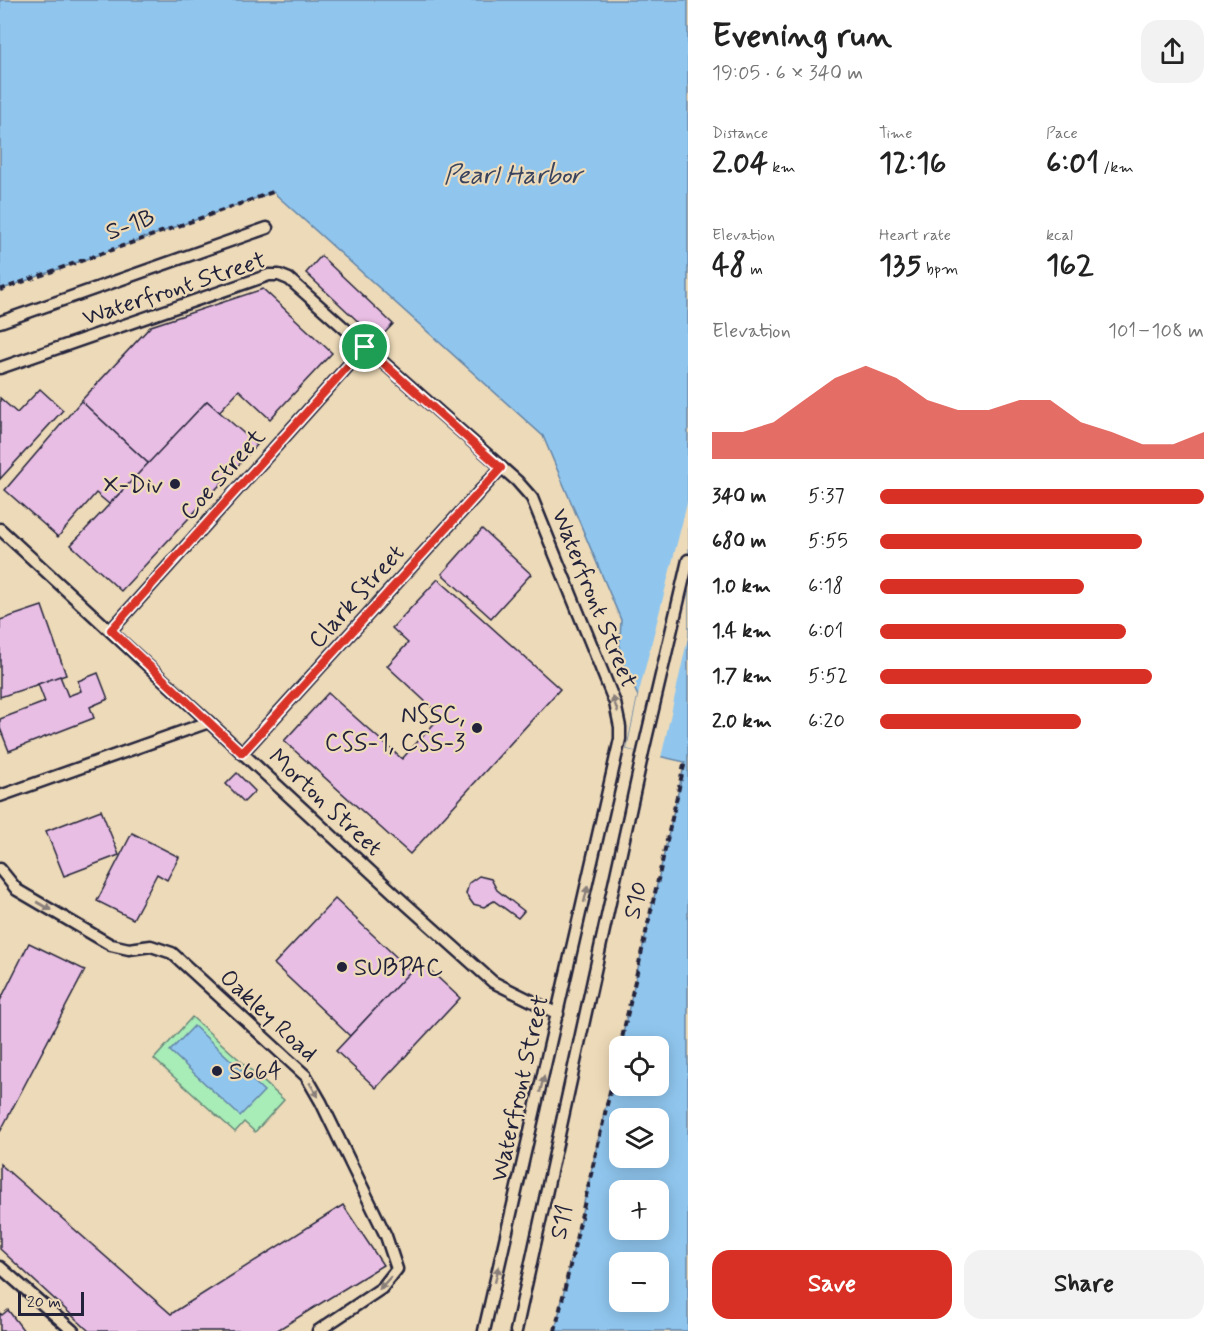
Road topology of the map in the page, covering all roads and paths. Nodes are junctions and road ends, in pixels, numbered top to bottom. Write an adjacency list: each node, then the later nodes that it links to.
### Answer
1 (273, 192): 3 (path, S-1B)
2 (267, 228): 4 (lane)
3 (0, 290)
4 (0, 322)
5 (365, 347): 6 (lane, Waterfront Street); 7 (lane, Waterfront Street); 10 (lane, Coe Street)
6 (0, 368)
7 (501, 468): 12 (lane, Clark Street); 16 (lane, Waterfront Street, one-way to 7)
8 (0, 529): 10 (lane, Morton Street)
9 (688, 560): 24 (lane)
10 (111, 630): 11 (lane, Morton Street)
11 (209, 722): 12 (lane, Morton Street); 14 (lane)
12 (242, 753): 16 (lane, Morton Street)
13 (685, 761): 17 (path, S10)
14 (0, 796)
15 (0, 869): 22 (lane, Oakley Road, one-way to 22)
16 (558, 1014): 23 (lane, Waterfront Street, one-way to 16)
17 (622, 1036)
18 (609, 1095): 19 (path, S10)
19 (603, 1121): 25 (path, S11)
20 (0, 1267): 21 (lane)
21 (73, 1331)
22 (318, 1331)
23 (484, 1331)
24 (516, 1331)
25 (555, 1331)

